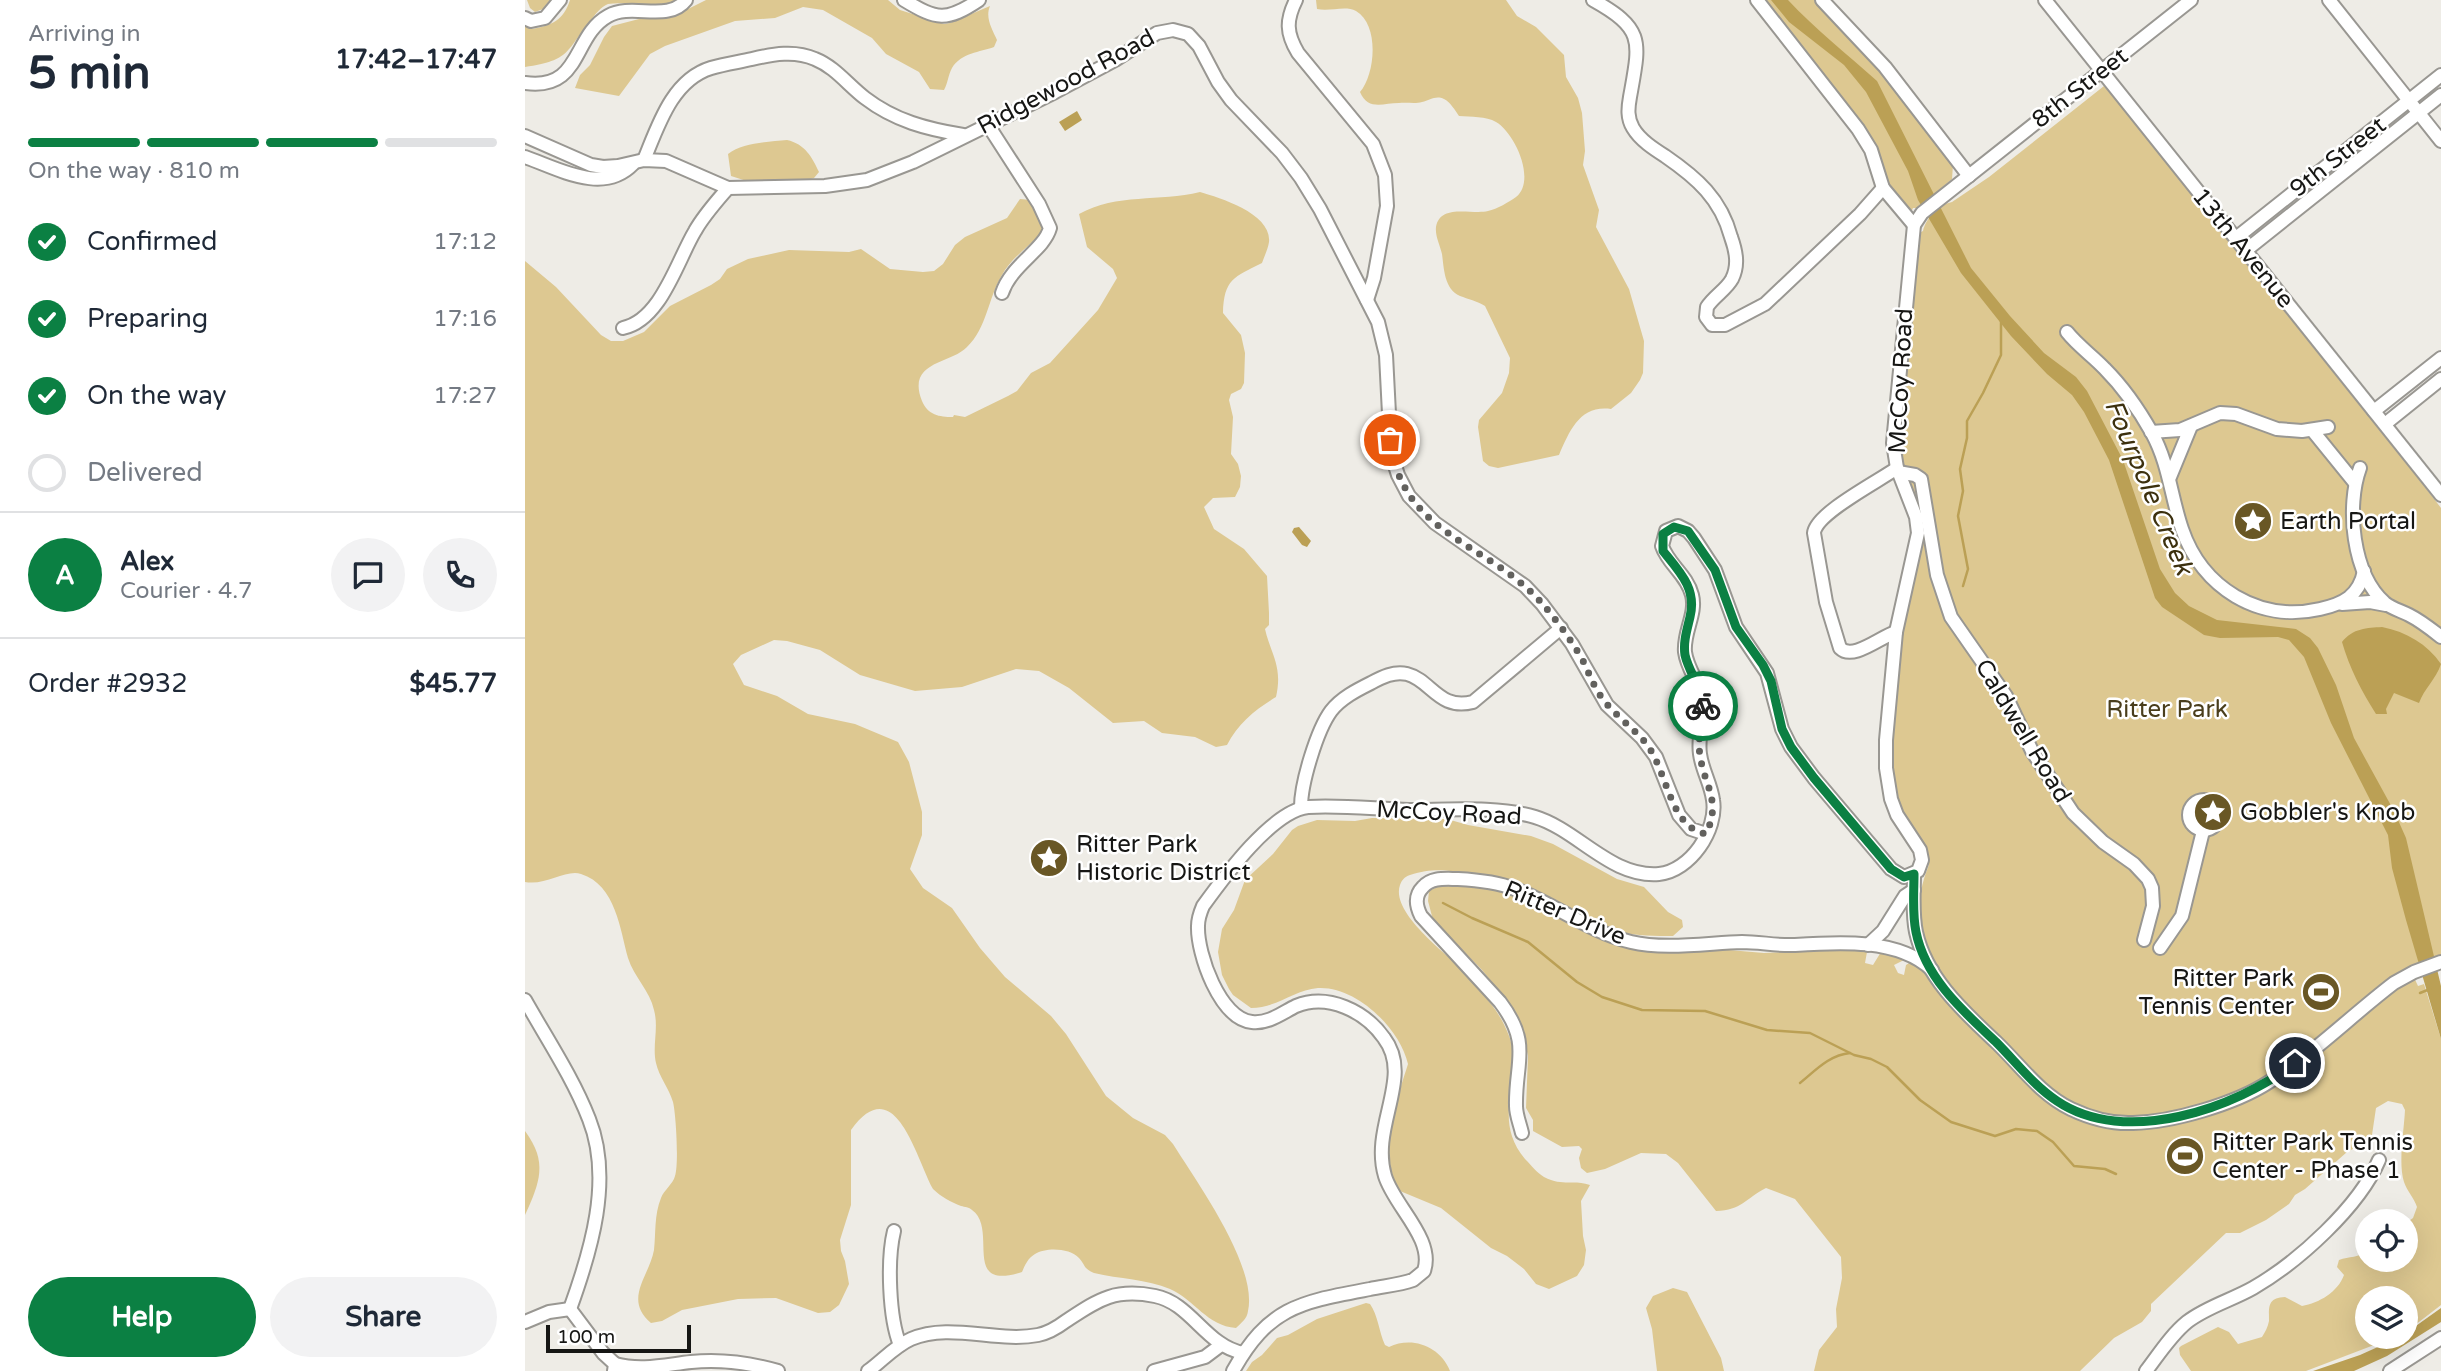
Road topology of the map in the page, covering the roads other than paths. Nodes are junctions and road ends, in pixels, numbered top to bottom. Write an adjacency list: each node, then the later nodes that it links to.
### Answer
1 (560, 0): 12 (street)
2 (686, 0): 15 (street)
3 (904, 0): 4 (street)
4 (979, 0)
5 (1296, 0): 32 (street)
6 (1593, 0): 27 (street)
7 (1757, 0): 27 (street)
8 (2045, 0): 13 (street, 13th Avenue)
9 (2191, 0): 13 (street, 8th Street)
10 (2329, 0): 17 (street)
11 (1827, 2): 25 (street)
12 (525, 18)
13 (2102, 71): 25 (street, 8th Street); 29 (street, 13th Avenue)
14 (2441, 75): 17 (street, 9th Street)
15 (525, 83)
16 (2441, 95): 18 (street, 9th Street)
17 (2409, 100): 18 (street); 29 (street, 9th Street)
18 (2419, 113): 22 (street); 30 (street, 9th Street)
19 (988, 125): 20 (street, Ridgewood Road); 31 (street); 32 (street, Ridgewood Road)
20 (963, 135): 24 (street); 26 (street, Ridgewood Road)
21 (525, 136): 24 (street, Ridgewood Road)
22 (2441, 141)
23 (525, 157): 24 (street)
24 (640, 161): 26 (street, Ridgewood Road)
25 (1969, 176): 28 (street)
26 (728, 188): 33 (street)
27 (1883, 188): 28 (street)
28 (1915, 222): 44 (street, McCoy Road)
29 (2236, 238): 30 (street, 13th Avenue)
30 (2245, 251): 37 (street, 13th Avenue)
31 (1002, 293)
32 (1367, 300): 51 (street, Ridgewood Road)
33 (623, 328)
34 (2067, 332): 42 (street)
35 (2441, 358): 37 (street)
36 (2441, 379): 38 (street)
37 (2379, 407): 38 (street, 13th Avenue)
38 (2390, 420): 47 (street, 13th Avenue)
39 (2191, 426): 41 (street); 42 (street); 45 (street)
40 (2327, 428): 41 (street)
41 (2312, 430): 46 (street)
42 (2151, 432): 45 (street)
43 (2360, 468): 46 (street)
44 (1898, 470): 52 (street, McCoy Road); 52 (street); 59 (street, Caldwell Road)
45 (2170, 480): 49 (street)
46 (2355, 483): 48 (street)
47 (2441, 495)
48 (2364, 571): 49 (street); 50 (street)
49 (2342, 604): 50 (street)
50 (2387, 605): 53 (street)
51 (1561, 628): 54 (street); 56 (street, Ridgewood Road)
52 (1896, 632): 57 (street, McCoy Road)
53 (2441, 637)
54 (1301, 807): 56 (street, McCoy Road); 73 (street)
55 (2203, 831): 61 (street)
56 (1706, 834): 57 (street, McCoy Road)
57 (1914, 874): 58 (street)
58 (1914, 890): 60 (street); 63 (street)
59 (2144, 940)
60 (1868, 945): 63 (street, Ritter Drive); 65 (street, Ritter Drive)
61 (2160, 948)
62 (2441, 962): 63 (street)
63 (1932, 970)
64 (525, 1000): 68 (street)
65 (1522, 1133)
66 (2379, 1160): 79 (street)
67 (894, 1231): 71 (street)
68 (570, 1309): 69 (street); 74 (street)
69 (525, 1322)
70 (2441, 1338): 80 (street)
71 (900, 1345): 72 (street); 76 (street)
72 (1221, 1345): 73 (street); 77 (street)
73 (1243, 1353): 78 (street)
74 (614, 1368): 75 (street)
75 (778, 1371)
76 (868, 1371)
77 (1154, 1371)
78 (1233, 1371)
79 (2146, 1371)
80 (2390, 1371)

